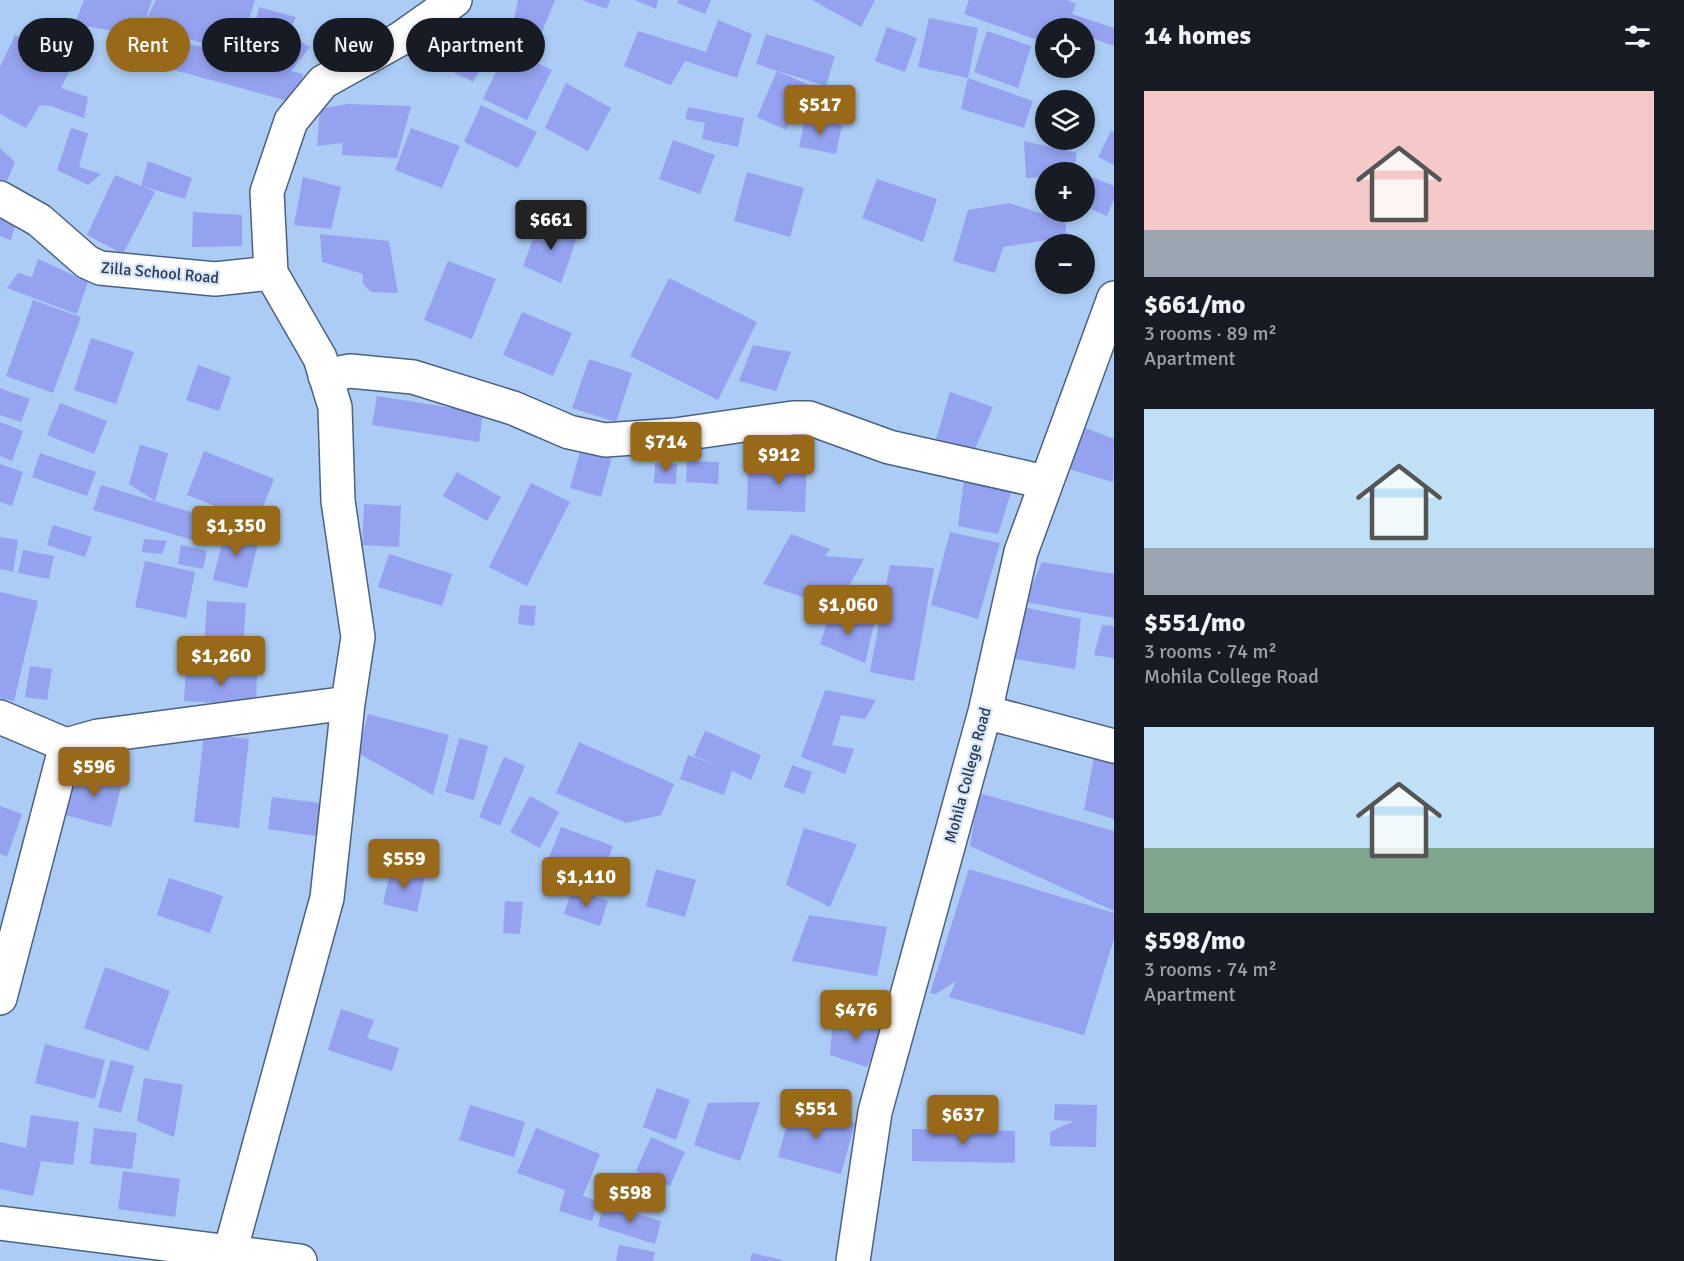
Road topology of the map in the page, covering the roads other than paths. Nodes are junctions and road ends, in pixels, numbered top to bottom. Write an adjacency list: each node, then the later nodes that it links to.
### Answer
1 (455, 0): 3 (main road)
2 (0, 198): 3 (main road, Zilla School Road)
3 (271, 273): 5 (main road)
4 (1114, 298): 6 (main road, Mohila College Road)
5 (326, 376): 6 (main road); 7 (main road)
6 (1045, 482): 8 (main road, Mohila College Road)
7 (348, 703): 10 (main road); 14 (main road)
8 (985, 712): 11 (main road); 16 (main road, Mohila College Road)
9 (0, 717): 10 (main road)
10 (66, 745): 12 (main road)
11 (1114, 746)
12 (0, 998)
13 (0, 1223): 14 (main road)
14 (230, 1252): 15 (main road)
15 (300, 1261)
16 (853, 1261)

